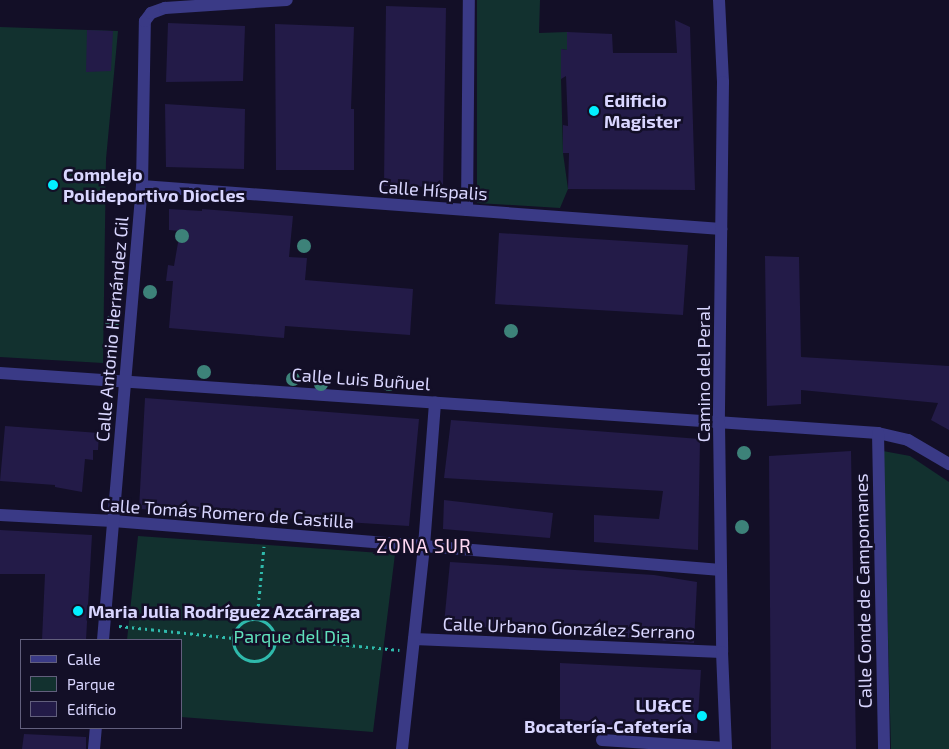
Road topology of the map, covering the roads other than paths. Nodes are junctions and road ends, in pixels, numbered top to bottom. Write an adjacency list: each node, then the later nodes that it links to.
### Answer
1 (286, 0): 4 (street, Calle Antonio Hernández Gil)
2 (469, 0): 5 (street)
3 (719, 0): 6 (street, Camino del Peral)
4 (142, 186): 5 (street, Calle Híspalis); 8 (street, Calle Antonio Hernández Gil)
5 (467, 210): 6 (street, Calle Híspalis)
6 (721, 229): 10 (street, Camino del Peral)
7 (0, 373): 8 (street, Calle Luis Buñuel)
8 (124, 383): 9 (street, Calle Luis Buñuel); 14 (street, Calle Antonio Hernández Gil)
9 (436, 402): 10 (street, Calle Luis Buñuel); 15 (street)
10 (719, 423): 11 (street, Calle Luis Buñuel); 16 (street, Camino del Peral)
11 (878, 433): 12 (street, Calle Luis Buñuel); 25 (street, Calle Conde de Campomanes)
12 (949, 464)
13 (0, 515): 14 (street, Calle Tomás Romero de Castilla)
14 (113, 521): 15 (street, Calle Tomás Romero de Castilla); 17 (street, Calle Antonio Hernández Gil)
15 (424, 546): 16 (street, Calle Tomás Romero de Castilla); 18 (street)
16 (721, 570): 19 (street, Camino del Peral)
17 (103, 639)
18 (413, 645): 19 (street, Calle Urbano González Serrano); 24 (street)
19 (722, 652): 22 (street, Camino del Peral)
20 (96, 729): 23 (street)
21 (602, 740): 22 (street)
22 (726, 748)
23 (94, 749)
24 (402, 749)
25 (884, 749)

